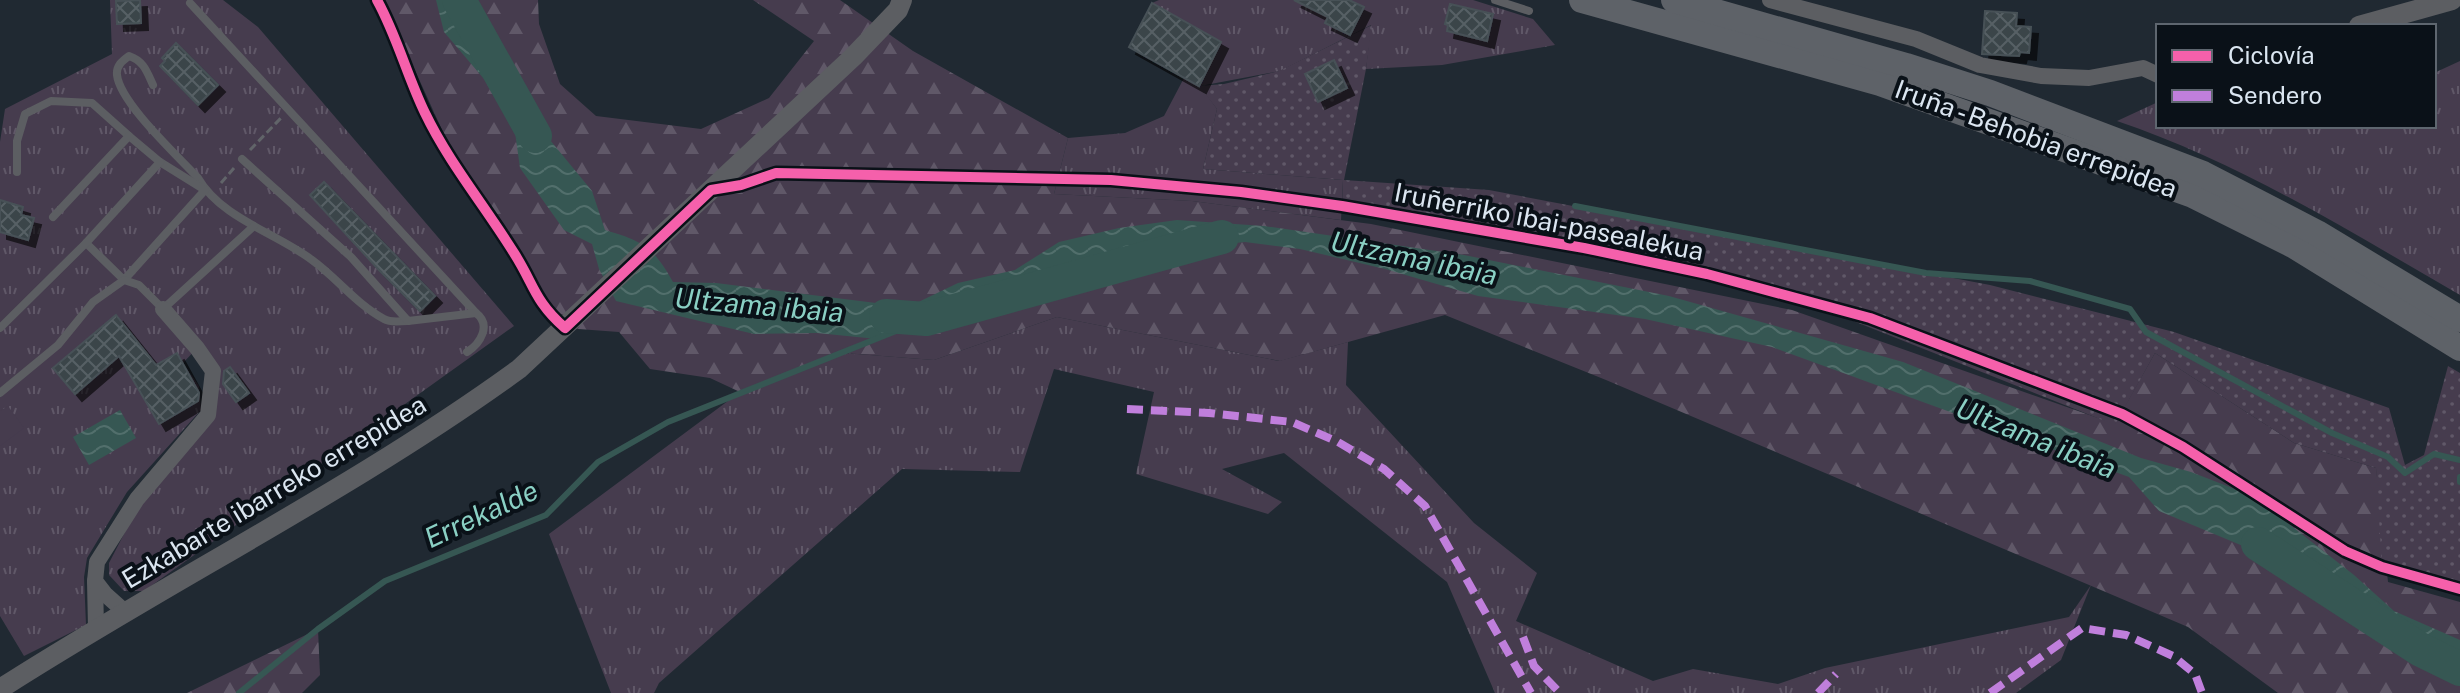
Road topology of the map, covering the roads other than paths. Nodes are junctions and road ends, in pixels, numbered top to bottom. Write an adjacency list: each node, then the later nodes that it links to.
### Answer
1 (902, 0): 30 (street, Ezkabarte ibarreko errepidea)
2 (1495, 0): 8 (lane)
3 (1582, 0): 26 (highway, Iruña - Behobia errepidea)
4 (1674, 0): 23 (highway, Iruña - Behobia errepidea)
5 (1770, 0): 10 (street)
6 (2452, 0): 9 (street)
7 (190, 3): 22 (lane)
8 (1529, 11)
9 (2366, 24)
10 (2156, 74)
11 (153, 85): 16 (lane)
12 (129, 136): 14 (lane); 15 (lane); 17 (lane)
13 (242, 159): 24 (lane)
14 (160, 162): 16 (lane); 19 (lane)
15 (17, 172)
16 (208, 192): 18 (lane); 20 (lane)
17 (53, 217)
18 (254, 226): 21 (lane); 24 (lane)
19 (86, 243): 20 (lane); 25 (lane)
20 (124, 280): 21 (lane); 28 (lane)
21 (163, 309): 29 (street)
22 (476, 313): 24 (lane); 27 (lane)
23 (2460, 319)
24 (408, 321)
25 (0, 328)
26 (2460, 348)
27 (467, 352)
28 (0, 393)
29 (95, 581): 30 (street); 31 (street)
30 (124, 611): 31 (street, Ezkabarte ibarreko errepidea)
31 (96, 628): 32 (street, Ezkabarte ibarreko errepidea)
32 (0, 689)

